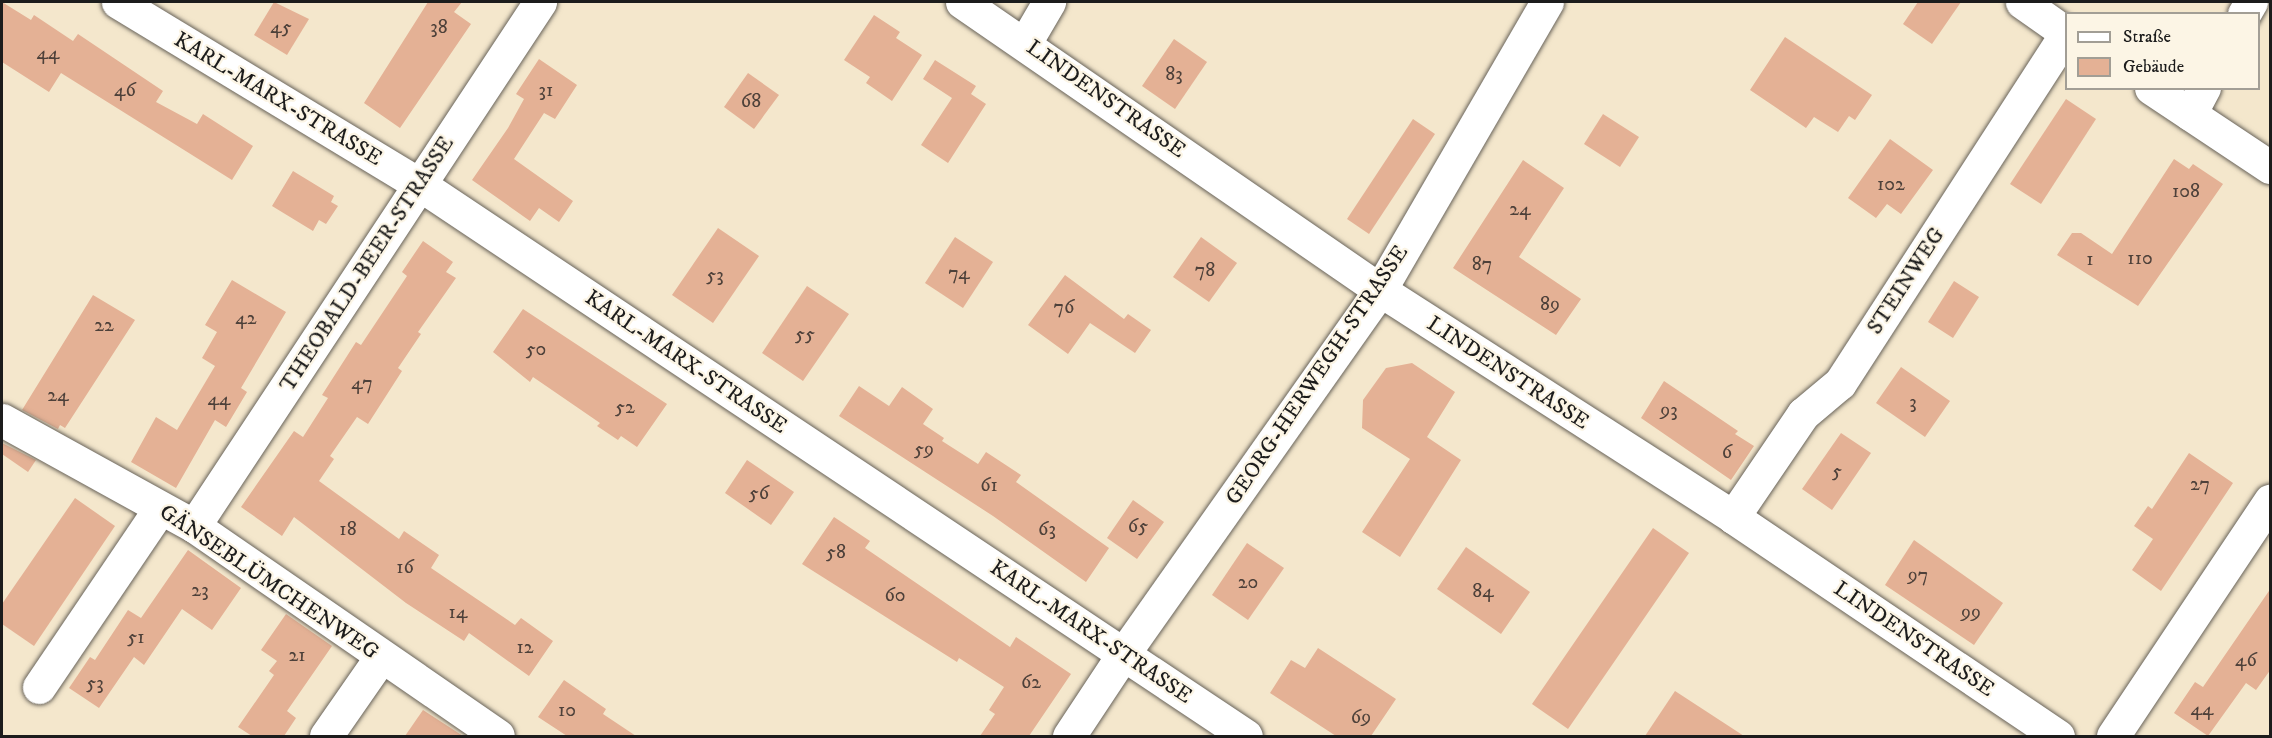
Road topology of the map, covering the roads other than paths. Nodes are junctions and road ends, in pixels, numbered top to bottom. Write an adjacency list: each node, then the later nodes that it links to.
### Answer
1 (118, 2): 13 (street, KARL-MARX-STRASSE)
2 (540, 2): 13 (street, THEOBALD-BEER-STRASSE)
3 (962, 2): 9 (street, LINDENSTRASSE)
4 (1049, 2): 9 (street)
5 (1547, 2): 14 (street, GEORG-HERWEGH-STRASSE)
6 (2022, 2): 7 (street)
7 (2065, 32)
8 (2065, 36): 18 (street, STEINWEG)
9 (1025, 43): 14 (street, LINDENSTRASSE)
10 (2158, 90): 11 (street)
11 (2197, 101): 12 (street)
12 (2271, 166)
13 (419, 184): 19 (street, THEOBALD-BEER-STRASSE); 20 (street, KARL-MARX-STRASSE)
14 (1380, 290): 18 (street, LINDENSTRASSE); 20 (street, GEORG-HERWEGH-STRASSE)
15 (2, 420): 17 (street, GÄNSEBLÜMCHENWEG)
16 (2271, 501): 28 (street)
17 (160, 508): 19 (street, GÄNSEBLÜMCHENWEG); 22 (street)
18 (1732, 517): 27 (street, LINDENSTRASSE)
19 (194, 526): 21 (street, GÄNSEBLÜMCHENWEG)
20 (1124, 653): 25 (street, GEORG-HERWEGH-STRASSE); 26 (street, KARL-MARX-STRASSE)
21 (381, 657): 23 (street); 24 (street, GÄNSEBLÜMCHENWEG)
22 (39, 687)
23 (326, 736)
24 (498, 736)
25 (1070, 736)
26 (1246, 736)
27 (2058, 736)
28 (2113, 736)

